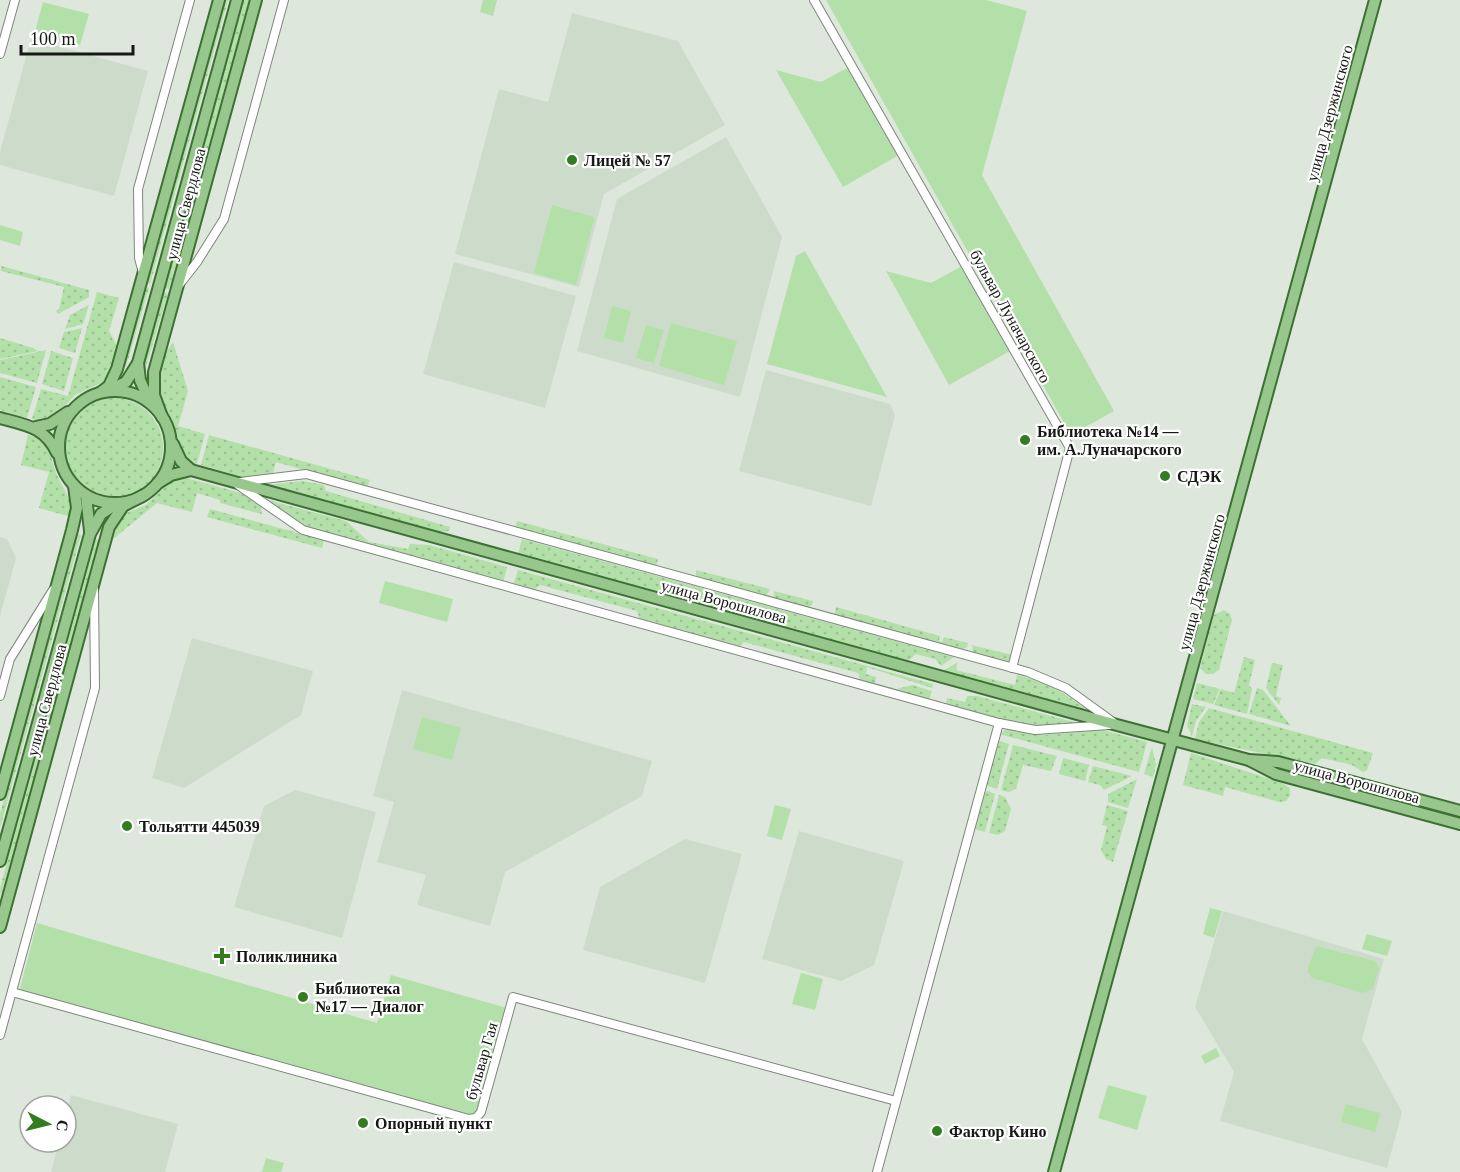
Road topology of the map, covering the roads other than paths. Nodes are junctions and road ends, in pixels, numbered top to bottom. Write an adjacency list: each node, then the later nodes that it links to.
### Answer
1 (15, 0): 9 (street)
2 (190, 0): 10 (street)
3 (219, 0): 10 (main road, улица Свердлова)
4 (237, 0): 12 (main road, улица Свердлова)
5 (256, 0): 11 (main road, улица Свердлова)
6 (284, 0): 11 (street)
7 (814, 0): 31 (street, бульвар Луначарского)
8 (1375, 0): 35 (main road, улица Дзержинского)
9 (0, 54)
10 (143, 275): 13 (main road, улица Свердлова)
11 (178, 286): 16 (main road, улица Свердлова)
12 (138, 363): 13 (main road, улица Свердлова); 14 (main road)
13 (105, 391): 14 (main road); 15 (main road)
14 (152, 405): 16 (main road)
15 (73, 409): 18 (main road); 20 (main road)
16 (162, 417): 19 (main road)
17 (0, 418): 18 (main road)
18 (36, 427): 20 (main road)
19 (170, 436): 21 (main road); 23 (main road)
20 (60, 460): 24 (main road)
21 (191, 470): 22 (main road, улица Ворошилова); 23 (main road)
22 (234, 482): 31 (street); 33 (street); 34 (main road, улица Ворошилова)
23 (158, 483): 25 (main road)
24 (74, 486): 26 (main road); 30 (main road, улица Свердлова)
25 (144, 495): 27 (main road); 29 (main road, улица Свердлова)
26 (86, 496): 27 (main road); 28 (main road, улица Свердлова)
27 (116, 504): 28 (main road, улица Свердлова)
28 (90, 534): 40 (main road, улица Свердлова)
29 (94, 580): 41 (main road, улица Свердлова); 42 (street)
30 (59, 581): 32 (street); 37 (main road, улица Свердлова)
31 (1012, 668): 34 (street)
32 (0, 696)
33 (999, 723): 34 (street); 44 (street)
34 (1117, 725): 35 (main road, улица Ворошилова)
35 (1173, 739): 36 (main road, улица Ворошилова); 46 (main road, улица Дзержинского)
36 (1249, 760): 38 (main road, улица Ворошилова); 39 (main road, улица Ворошилова)
37 (0, 794)
38 (1460, 811)
39 (1460, 824)
40 (0, 861)
41 (0, 927)
42 (12, 992): 43 (street); 44 (street, бульвар Гая)
43 (0, 1035)
44 (896, 1101): 45 (street)
45 (877, 1172)
46 (1054, 1172)

